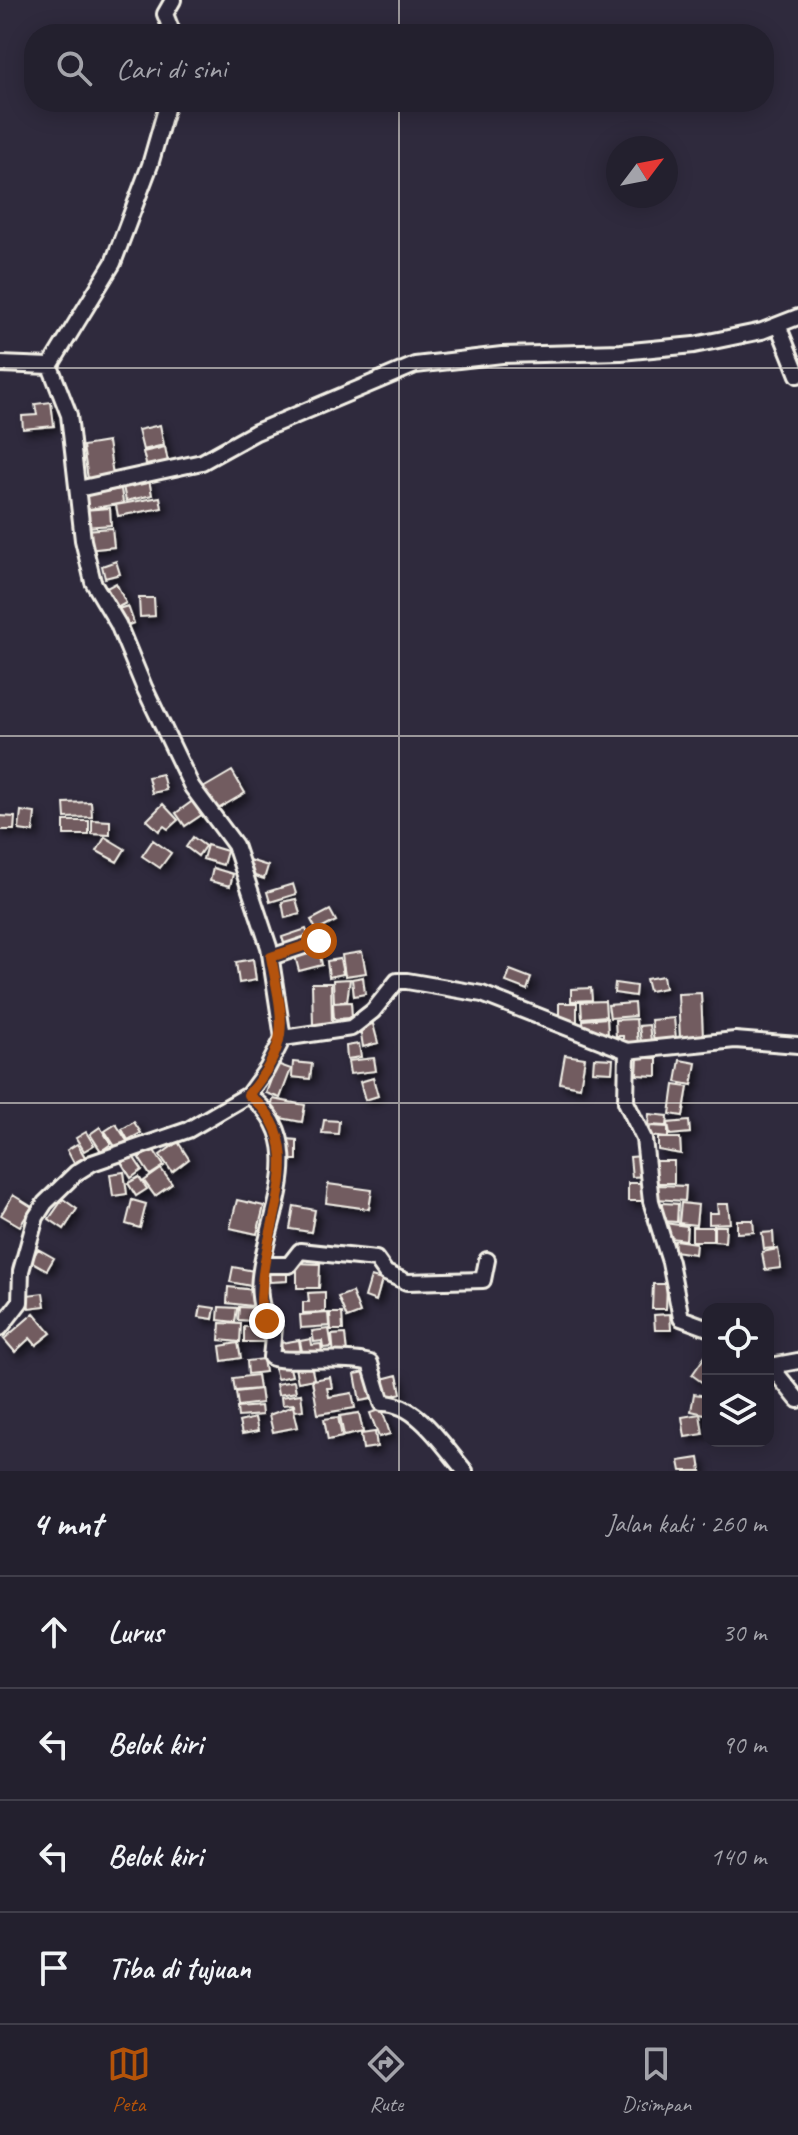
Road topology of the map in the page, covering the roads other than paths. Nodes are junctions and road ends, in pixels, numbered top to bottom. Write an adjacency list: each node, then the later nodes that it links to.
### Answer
1 (173, 0): 2 (street)
2 (169, 24)
3 (165, 112): 7 (street)
4 (798, 317): 5 (street)
5 (778, 325): 8 (street); 9 (street)
6 (0, 364): 7 (street)
7 (50, 366): 9 (street)
8 (798, 375)
9 (78, 489): 11 (street)
10 (319, 941): 11 (street)
11 (271, 957): 12 (street)
12 (283, 1038): 14 (street); 15 (street)
13 (798, 1045): 14 (street)
14 (627, 1051): 18 (street)
15 (248, 1095): 17 (street); 19 (street)
16 (487, 1260): 17 (street)
17 (263, 1265): 24 (street)
18 (702, 1326)
19 (0, 1328)
20 (798, 1361): 21 (street)
21 (774, 1364)
22 (774, 1371): 23 (street)
23 (798, 1400)
24 (465, 1471)

